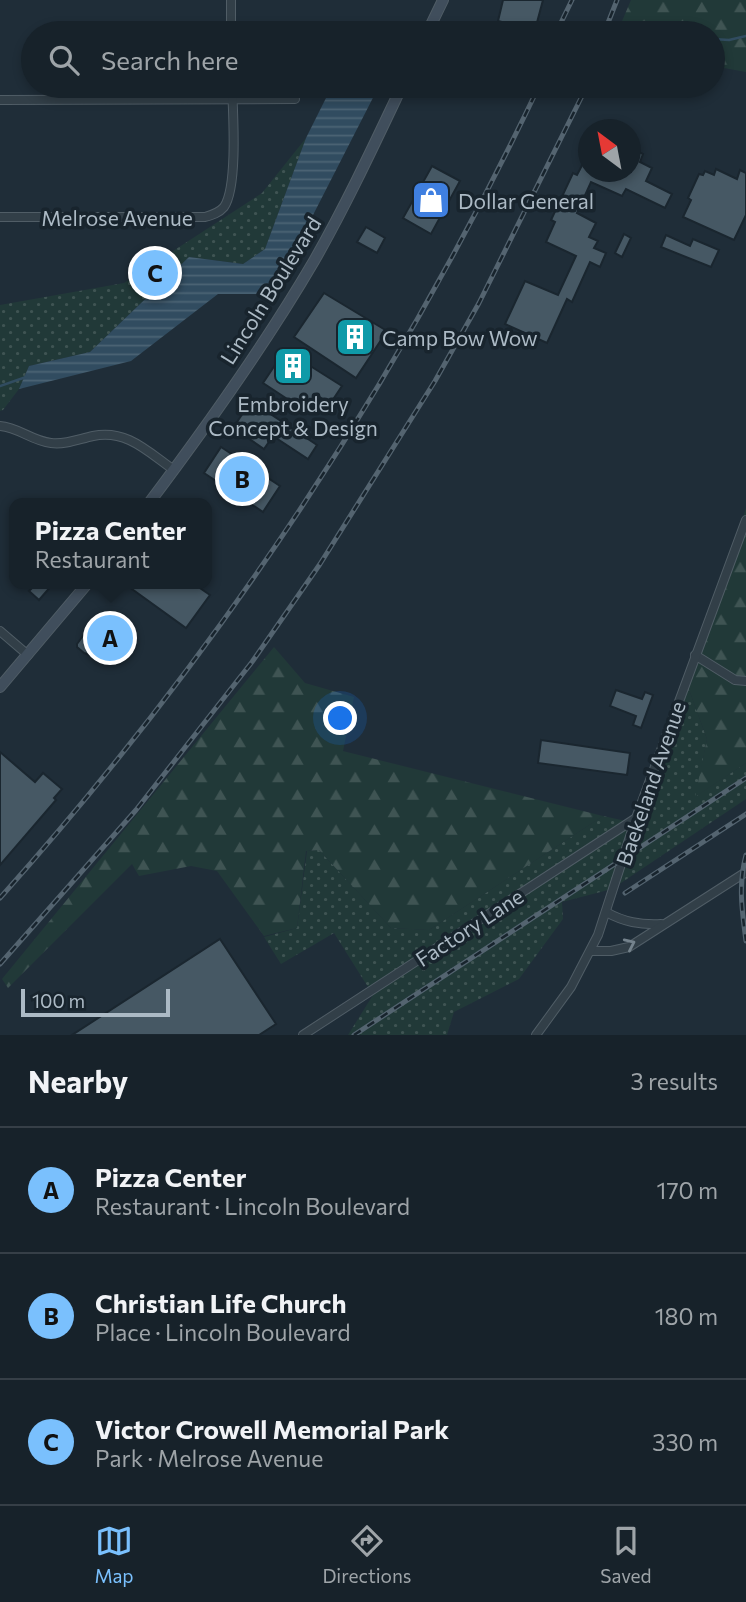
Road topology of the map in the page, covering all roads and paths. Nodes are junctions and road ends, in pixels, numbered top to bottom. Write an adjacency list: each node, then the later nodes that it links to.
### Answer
1 (231, 0): 3 (street)
2 (443, 0): 4 (main road)
3 (231, 21)
4 (433, 21)
5 (232, 98): 7 (street); 8 (street); 9 (street, Melrose Avenue)
6 (396, 98): 11 (main road, Lincoln Boulevard)
7 (295, 99)
8 (0, 100)
9 (0, 217)
10 (0, 426): 11 (street)
11 (174, 471): 12 (main road, Lincoln Boulevard)
12 (153, 498)
13 (746, 520): 17 (street, Baekeland Avenue)
14 (83, 589): 16 (main road)
15 (0, 631): 16 (street)
16 (28, 655): 19 (main road)
17 (695, 655): 18 (street); 20 (street, Baekeland Avenue)
18 (746, 681)
19 (0, 687)
20 (636, 818): 22 (street, Baekeland Avenue); 25 (street, Factory Lane)
21 (746, 872): 23 (street)
22 (606, 912): 23 (street); 24 (street, Baekeland Avenue)
23 (664, 924): 24 (street, one-way to 23)
24 (592, 951): 26 (street, Baekeland Avenue)
25 (303, 1035)
26 (536, 1035)

